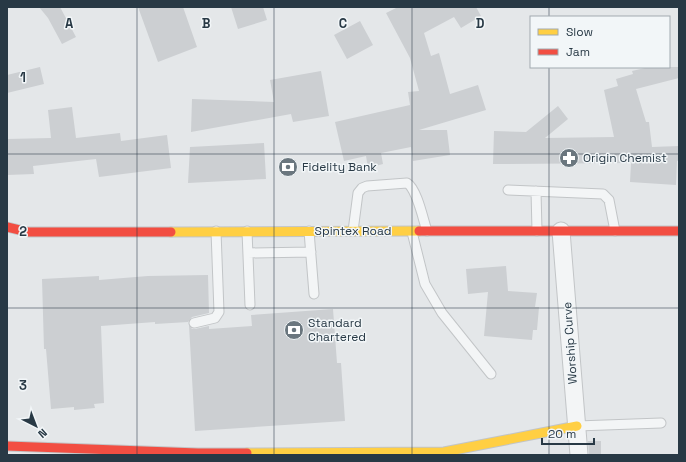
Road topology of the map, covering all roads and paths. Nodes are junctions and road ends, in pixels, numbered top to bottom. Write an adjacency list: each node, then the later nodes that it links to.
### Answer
1 (508, 190): 2 (lane)
2 (536, 191): 10 (lane); 12 (lane)
3 (7, 227): 13 (main road, Spintex Road)
4 (216, 231): 5 (main road, Spintex Road); 13 (main road, Spintex Road); 20 (lane)
5 (247, 231): 6 (main road, Spintex Road); 17 (lane)
6 (310, 231): 7 (main road, Spintex Road); 16 (lane)
7 (353, 231): 8 (main road, Spintex Road); 9 (lane)
8 (412, 231): 9 (main road, Spintex Road); 21 (lane)
9 (427, 231): 10 (main road, Spintex Road)
10 (537, 231): 11 (main road, Spintex Road)
11 (561, 231): 12 (main road, Spintex Road); 23 (street, Worship Curve)
12 (615, 231): 14 (main road, Spintex Road)
13 (28, 232): 15 (main road, Spintex Road)
14 (679, 232)
15 (7, 237)
16 (311, 252): 17 (lane); 18 (lane)
17 (248, 253): 19 (lane)
18 (314, 294)
19 (250, 305)
20 (194, 323)
21 (491, 374)
22 (661, 423): 23 (lane)
23 (577, 426): 25 (main road); 26 (street, Worship Curve)
24 (7, 446): 25 (main road)
25 (442, 454)
26 (579, 455)

